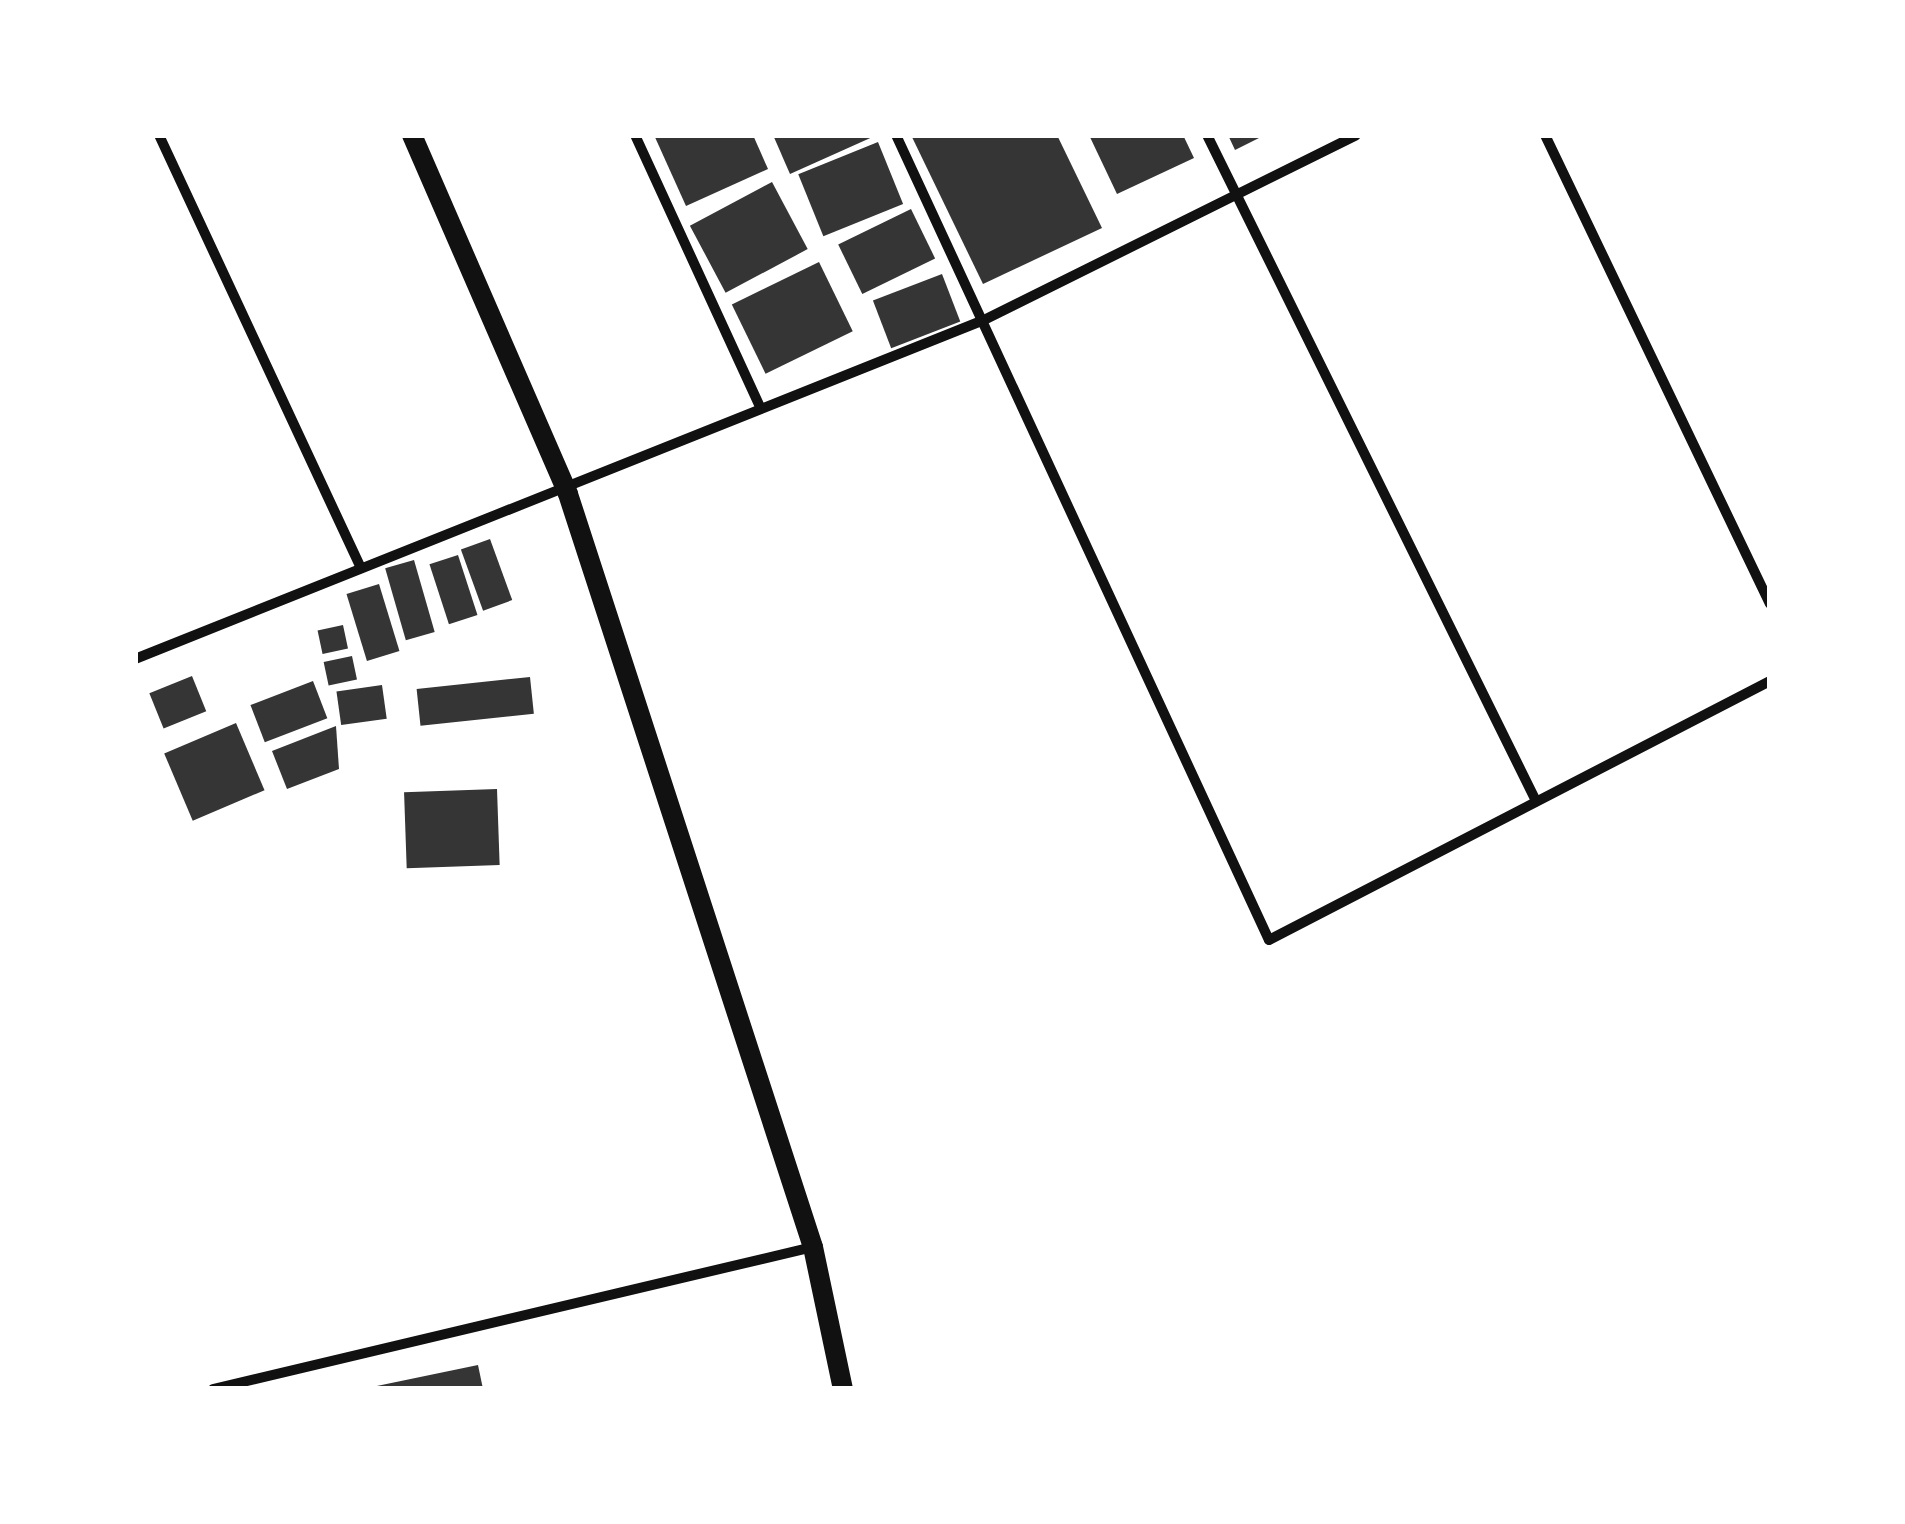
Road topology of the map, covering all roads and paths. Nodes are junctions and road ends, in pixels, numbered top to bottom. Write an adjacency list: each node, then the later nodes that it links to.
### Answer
1 (159, 135): 12 (street)
2 (412, 135): 11 (main road)
3 (635, 135): 10 (street)
4 (896, 135): 9 (street)
5 (1208, 135): 8 (street)
6 (1356, 135): 8 (street)
7 (1545, 135): 13 (street)
8 (1234, 194): 9 (street); 16 (street)
9 (984, 320): 10 (street); 16 (street)
10 (760, 407): 11 (street)
11 (568, 494): 12 (street); 17 (main road)
12 (361, 568): 14 (street)
13 (1770, 604)
14 (135, 659)
15 (1770, 681): 16 (street)
16 (1536, 801)
17 (813, 1247): 18 (street); 19 (main road)
18 (213, 1389)
19 (843, 1389)

